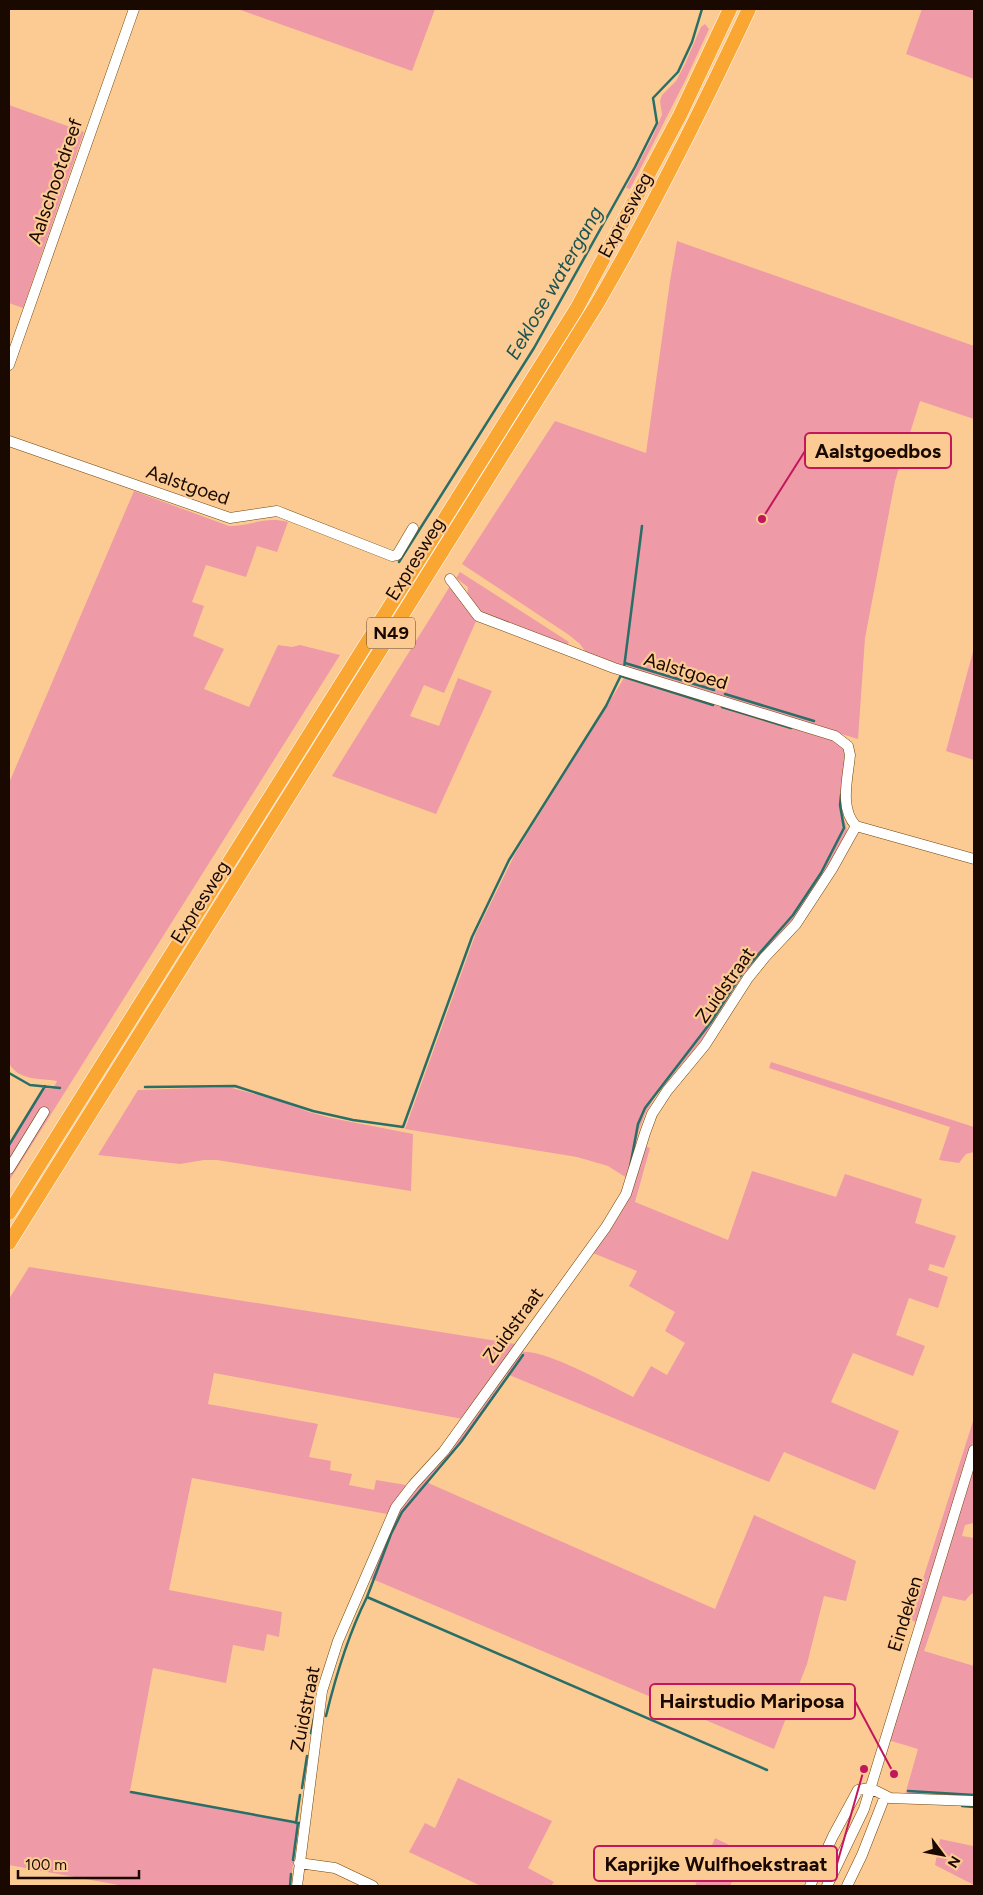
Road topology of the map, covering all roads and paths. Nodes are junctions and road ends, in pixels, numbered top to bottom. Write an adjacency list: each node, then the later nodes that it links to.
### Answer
1 (134, 9): 4 (street, Aalschootdreef)
2 (730, 9): 12 (highway, Expresweg / N49)
3 (750, 9): 13 (highway, Expresweg / N49)
4 (9, 366)
5 (9, 441): 6 (street, Aalstgoed)
6 (413, 528)
7 (450, 579): 8 (street, Aalstgoed)
8 (856, 826): 9 (street); 18 (street, Zuidstraat)
9 (974, 859)
10 (44, 1112): 11 (street)
11 (9, 1169)
12 (9, 1213)
13 (9, 1243)
14 (974, 1450): 15 (street, Eindeken)
15 (870, 1788): 16 (street); 21 (street); 22 (street, Eindeken)
16 (885, 1796): 17 (street); 23 (street)
17 (974, 1801)
18 (300, 1864): 19 (street, Zuidstraat); 20 (street)
19 (297, 1886)
20 (373, 1886)
21 (810, 1886)
22 (827, 1886)
23 (847, 1886)

